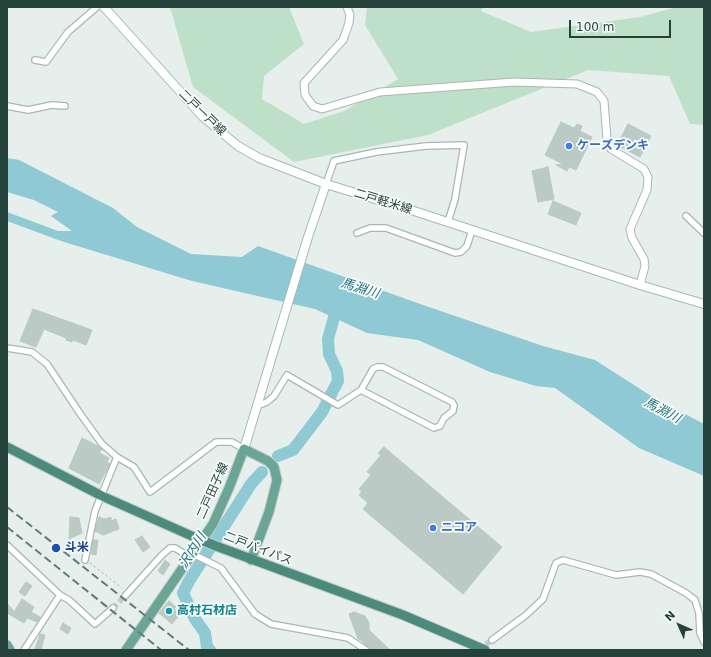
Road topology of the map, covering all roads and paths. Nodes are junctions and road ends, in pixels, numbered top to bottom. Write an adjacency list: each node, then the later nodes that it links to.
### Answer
1 (97, 7): 4 (street)
2 (104, 7): 7 (main road, 二戸一戸線)
3 (347, 7): 13 (street)
4 (35, 60)
5 (7, 106): 6 (street)
6 (65, 106)
7 (326, 184): 9 (main road, 二戸軽米線); 9 (street); 17 (main road)
8 (686, 216): 12 (street)
9 (448, 222): 10 (main road, 二戸軽米線)
10 (472, 230): 11 (street); 13 (main road, 二戸軽米線)
11 (357, 233)
12 (704, 233)
13 (640, 286): 14 (main road, 二戸軽米線)
14 (704, 304)
15 (7, 348): 20 (street)
16 (361, 390): 16 (street); 17 (street)
17 (257, 406): 19 (main road)
18 (7, 447): 21 (highway, 二戸バイパス)
19 (244, 449): 20 (street); 23 (main road, 二戸田子線); 25 (main road)
20 (117, 457): 21 (street)
21 (102, 496): 24 (street); 25 (highway, 二戸バイパス, bridge)
22 (7, 545): 27 (street)
23 (192, 554): 26 (street); 34 (main road, 二戸田子線); 35 (street)
24 (85, 560): 26 (path)
25 (251, 560): 36 (highway, 二戸バイパス)
26 (127, 594)
27 (60, 595): 28 (street); 33 (street)
28 (113, 608)
29 (492, 640): 30 (street)
30 (704, 642)
31 (7, 645): 32 (main road)
32 (10, 650)
33 (24, 650)
34 (126, 650)
35 (366, 650)
36 (485, 650)

